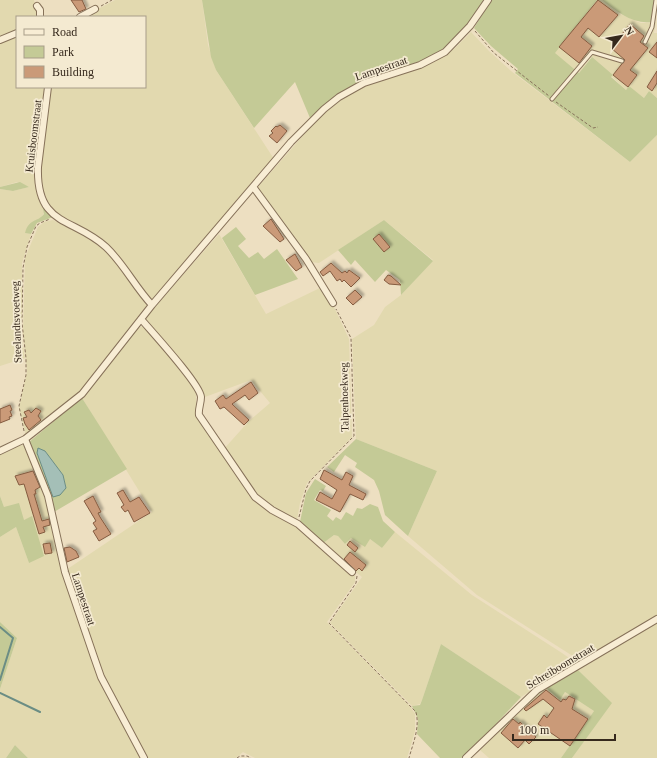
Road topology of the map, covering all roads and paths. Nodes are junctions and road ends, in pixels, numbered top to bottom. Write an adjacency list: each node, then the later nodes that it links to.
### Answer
1 (112, 0): 5 (path)
2 (488, 0): 8 (street, Lampestraat)
3 (656, 0): 11 (lane)
4 (38, 6): 6 (street)
5 (95, 9): 7 (street)
6 (40, 16)
7 (82, 16)
8 (470, 26): 14 (path); 16 (street, Lampestraat)
9 (16, 32): 10 (street)
10 (0, 40)
11 (646, 42)
12 (622, 61): 14 (lane)
13 (48, 88): 17 (street, Kruisboomstraat)
14 (552, 99): 15 (path)
15 (598, 127)
16 (254, 188): 18 (street); 19 (street, Lampestraat)
17 (55, 217): 19 (street, Kruisboomstraat); 21 (path, Steelandtsvoetweg)
18 (333, 303): 23 (path, Talpenhoekweg)
19 (152, 305): 20 (street, Lampestraat)
20 (141, 319): 21 (street, Lampestraat); 23 (street)
21 (25, 439): 22 (street, Lampestraat); 26 (street, Lampestraat)
22 (0, 451)
23 (298, 524): 24 (street)
24 (352, 572): 29 (path)
25 (657, 619): 30 (street, Schreiboomstraat)
26 (144, 758)
27 (237, 758): 28 (path)
28 (251, 758)
29 (409, 758)
30 (466, 758)

